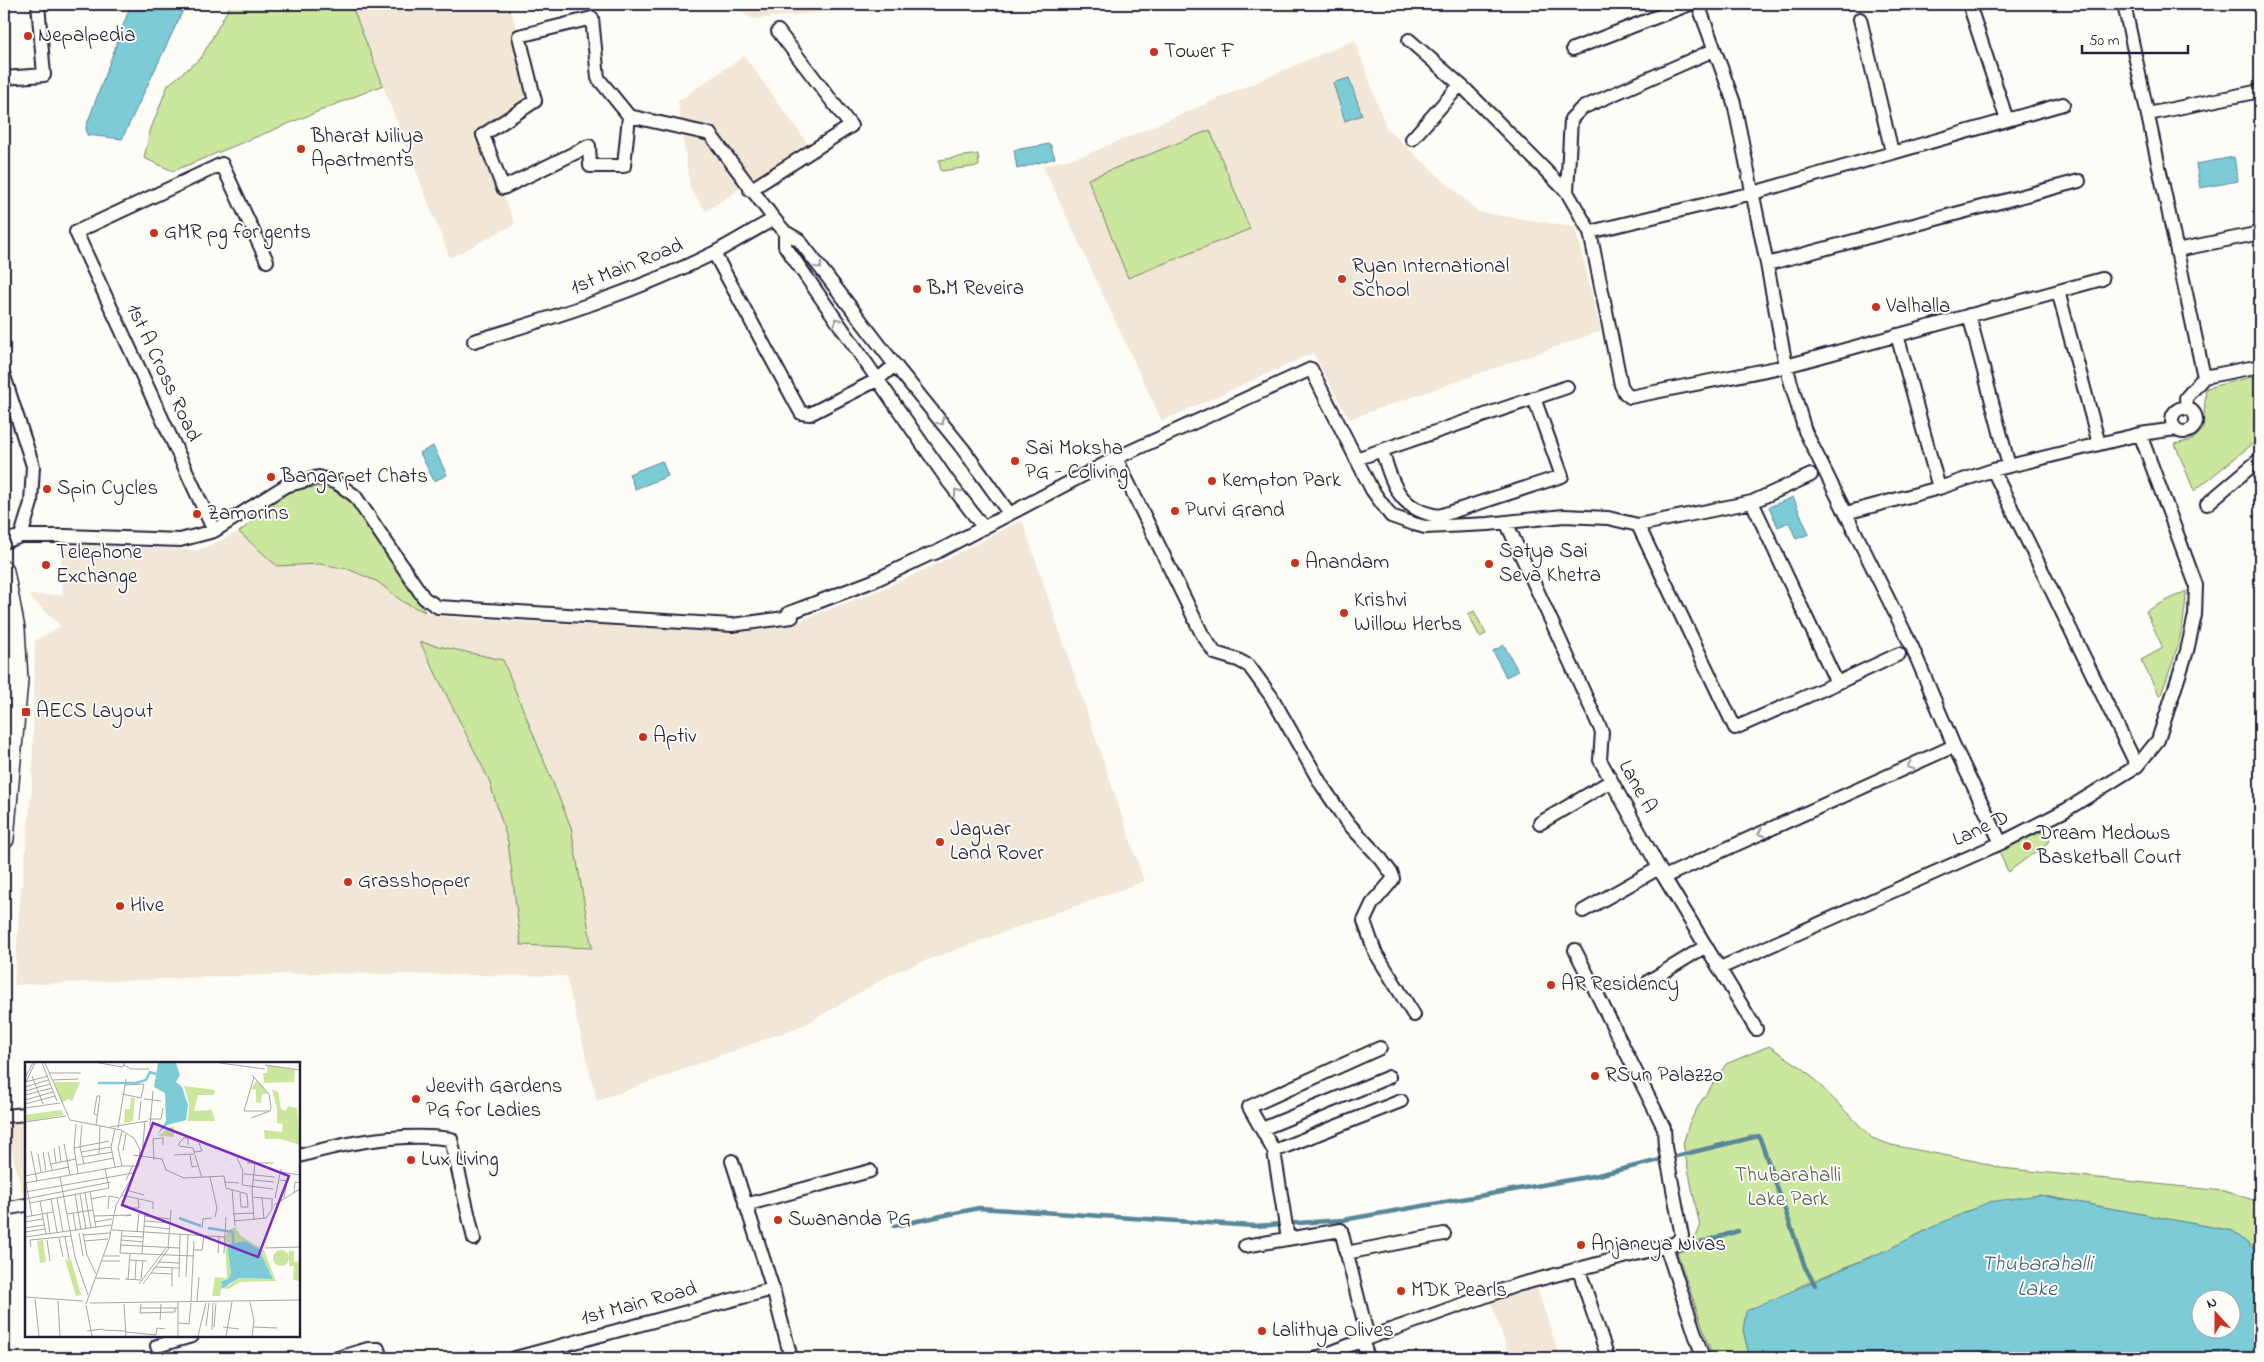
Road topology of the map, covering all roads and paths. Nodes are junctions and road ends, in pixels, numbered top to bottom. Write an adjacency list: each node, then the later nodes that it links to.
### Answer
1 (38, 4): 11 (street)
2 (1690, 4): 9 (street)
3 (1698, 4): 10 (street)
4 (1969, 4): 17 (street)
5 (2124, 4): 15 (street)
6 (1860, 19): 19 (street)
7 (778, 31): 21 (street)
8 (1409, 40): 12 (street)
9 (1573, 50)
10 (1714, 50): 22 (street); 23 (street)
11 (4, 78)
12 (1460, 85): 18 (street); 22 (street)
13 (2260, 91): 15 (street)
14 (2063, 104): 17 (street)
15 (2148, 114): 28 (street)
16 (629, 116): 16 (street); 21 (street)
17 (2007, 120): 19 (street)
18 (1412, 139)
19 (1892, 152): 23 (street)
20 (2079, 181): 31 (street)
21 (750, 190): 24 (street)
22 (1567, 192): 26 (street)
23 (1753, 193): 26 (street); 31 (street)
24 (774, 219): 25 (street); 29 (street, 1st Main Road)
25 (785, 232): 37 (street, one-way to 37); 42 (street, one-way to 25)
26 (1590, 232): 38 (street)
27 (2260, 233): 28 (street)
28 (2177, 250): 41 (street)
29 (714, 253): 36 (street, 1st Main Road); 42 (street)
30 (268, 261): 64 (street, 1st A Cross Road)
31 (1768, 264): 38 (street)
32 (2102, 279): 33 (street)
33 (2058, 291): 34 (street); 48 (street)
34 (1969, 315): 35 (street); 53 (street)
35 (1897, 335): 38 (street); 56 (street)
36 (474, 342)
37 (895, 365): 42 (street); 60 (street, one-way to 60)
38 (1786, 366): 59 (street)
39 (2260, 366): 41 (street)
40 (4, 376): 65 (street)
41 (2204, 377): 45 (street)
42 (877, 380): 63 (street, one-way to 42)
43 (1567, 387): 44 (street)
44 (1534, 398): 49 (street); 49 (street)
45 (2187, 408): 46 (street); 46 (street)
46 (2176, 429): 47 (street)
47 (2140, 434): 48 (street); 71 (street, Lane D)
48 (2099, 444): 53 (street)
49 (1382, 451): 51 (street)
50 (1116, 458): 51 (street); 60 (street); 82 (street)
51 (1356, 459): 61 (street)
52 (2260, 460): 58 (street)
53 (2009, 466): 54 (street)
54 (1992, 470): 56 (street); 71 (street)
55 (1811, 475): 57 (street)
56 (1939, 488): 59 (street)
57 (1752, 502): 62 (street); 69 (street)
58 (2207, 504)
59 (1846, 512): 70 (street)
60 (1009, 513): 63 (street)
61 (1506, 522): 62 (street); 72 (street, Lane A)
62 (1638, 525): 69 (street)
63 (984, 528): 64 (street)
64 (214, 531): 65 (street)
65 (21, 536): 66 (street)
66 (4, 542)
67 (4, 571): 74 (main road)
68 (1899, 654): 69 (street)
69 (1837, 684)
70 (1954, 746): 75 (street); 76 (street, one-way to 76)
71 (2137, 766): 75 (street, Lane D)
72 (1611, 781): 73 (street); 76 (street, Lane A)
73 (1540, 823)
74 (4, 839)
75 (2001, 843): 80 (street, Lane D)
76 (1662, 872): 77 (street); 78 (street, Lane A)
77 (1583, 910)
78 (1706, 946): 80 (street, Lane A); 81 (street)
79 (1575, 950): 101 (street)
80 (1720, 968): 83 (street, Lane A)
81 (1648, 981)
82 (1414, 1015)
83 (1756, 1029)
84 (1380, 1048): 89 (street)
85 (1389, 1077): 89 (street)
86 (1400, 1101): 90 (street)
87 (25, 1114): 88 (street)
88 (4, 1116)
89 (1262, 1129): 90 (street)
90 (1274, 1151): 97 (street)
91 (300, 1156): 99 (street)
92 (732, 1161): 95 (street)
93 (870, 1171): 95 (street)
94 (25, 1204): 96 (street)
95 (750, 1204): 104 (street)
96 (4, 1209)
97 (1287, 1228): 100 (street); 102 (street)
98 (1444, 1234): 102 (street)
99 (474, 1239)
100 (1245, 1246)
101 (1666, 1246): 103 (street); 115 (street)
102 (1346, 1254): 106 (street)
103 (1579, 1270): 106 (street); 114 (street)
104 (773, 1289): 110 (street, 1st Main Road); 111 (street)
105 (188, 1337): 107 (street)
106 (1365, 1339): 112 (street); 113 (street)
107 (157, 1346)
108 (379, 1354): 109 (street)
109 (338, 1358)
110 (515, 1358)
111 (791, 1358)
112 (1317, 1358)
113 (1368, 1358)
114 (1608, 1358)
115 (1702, 1358)

